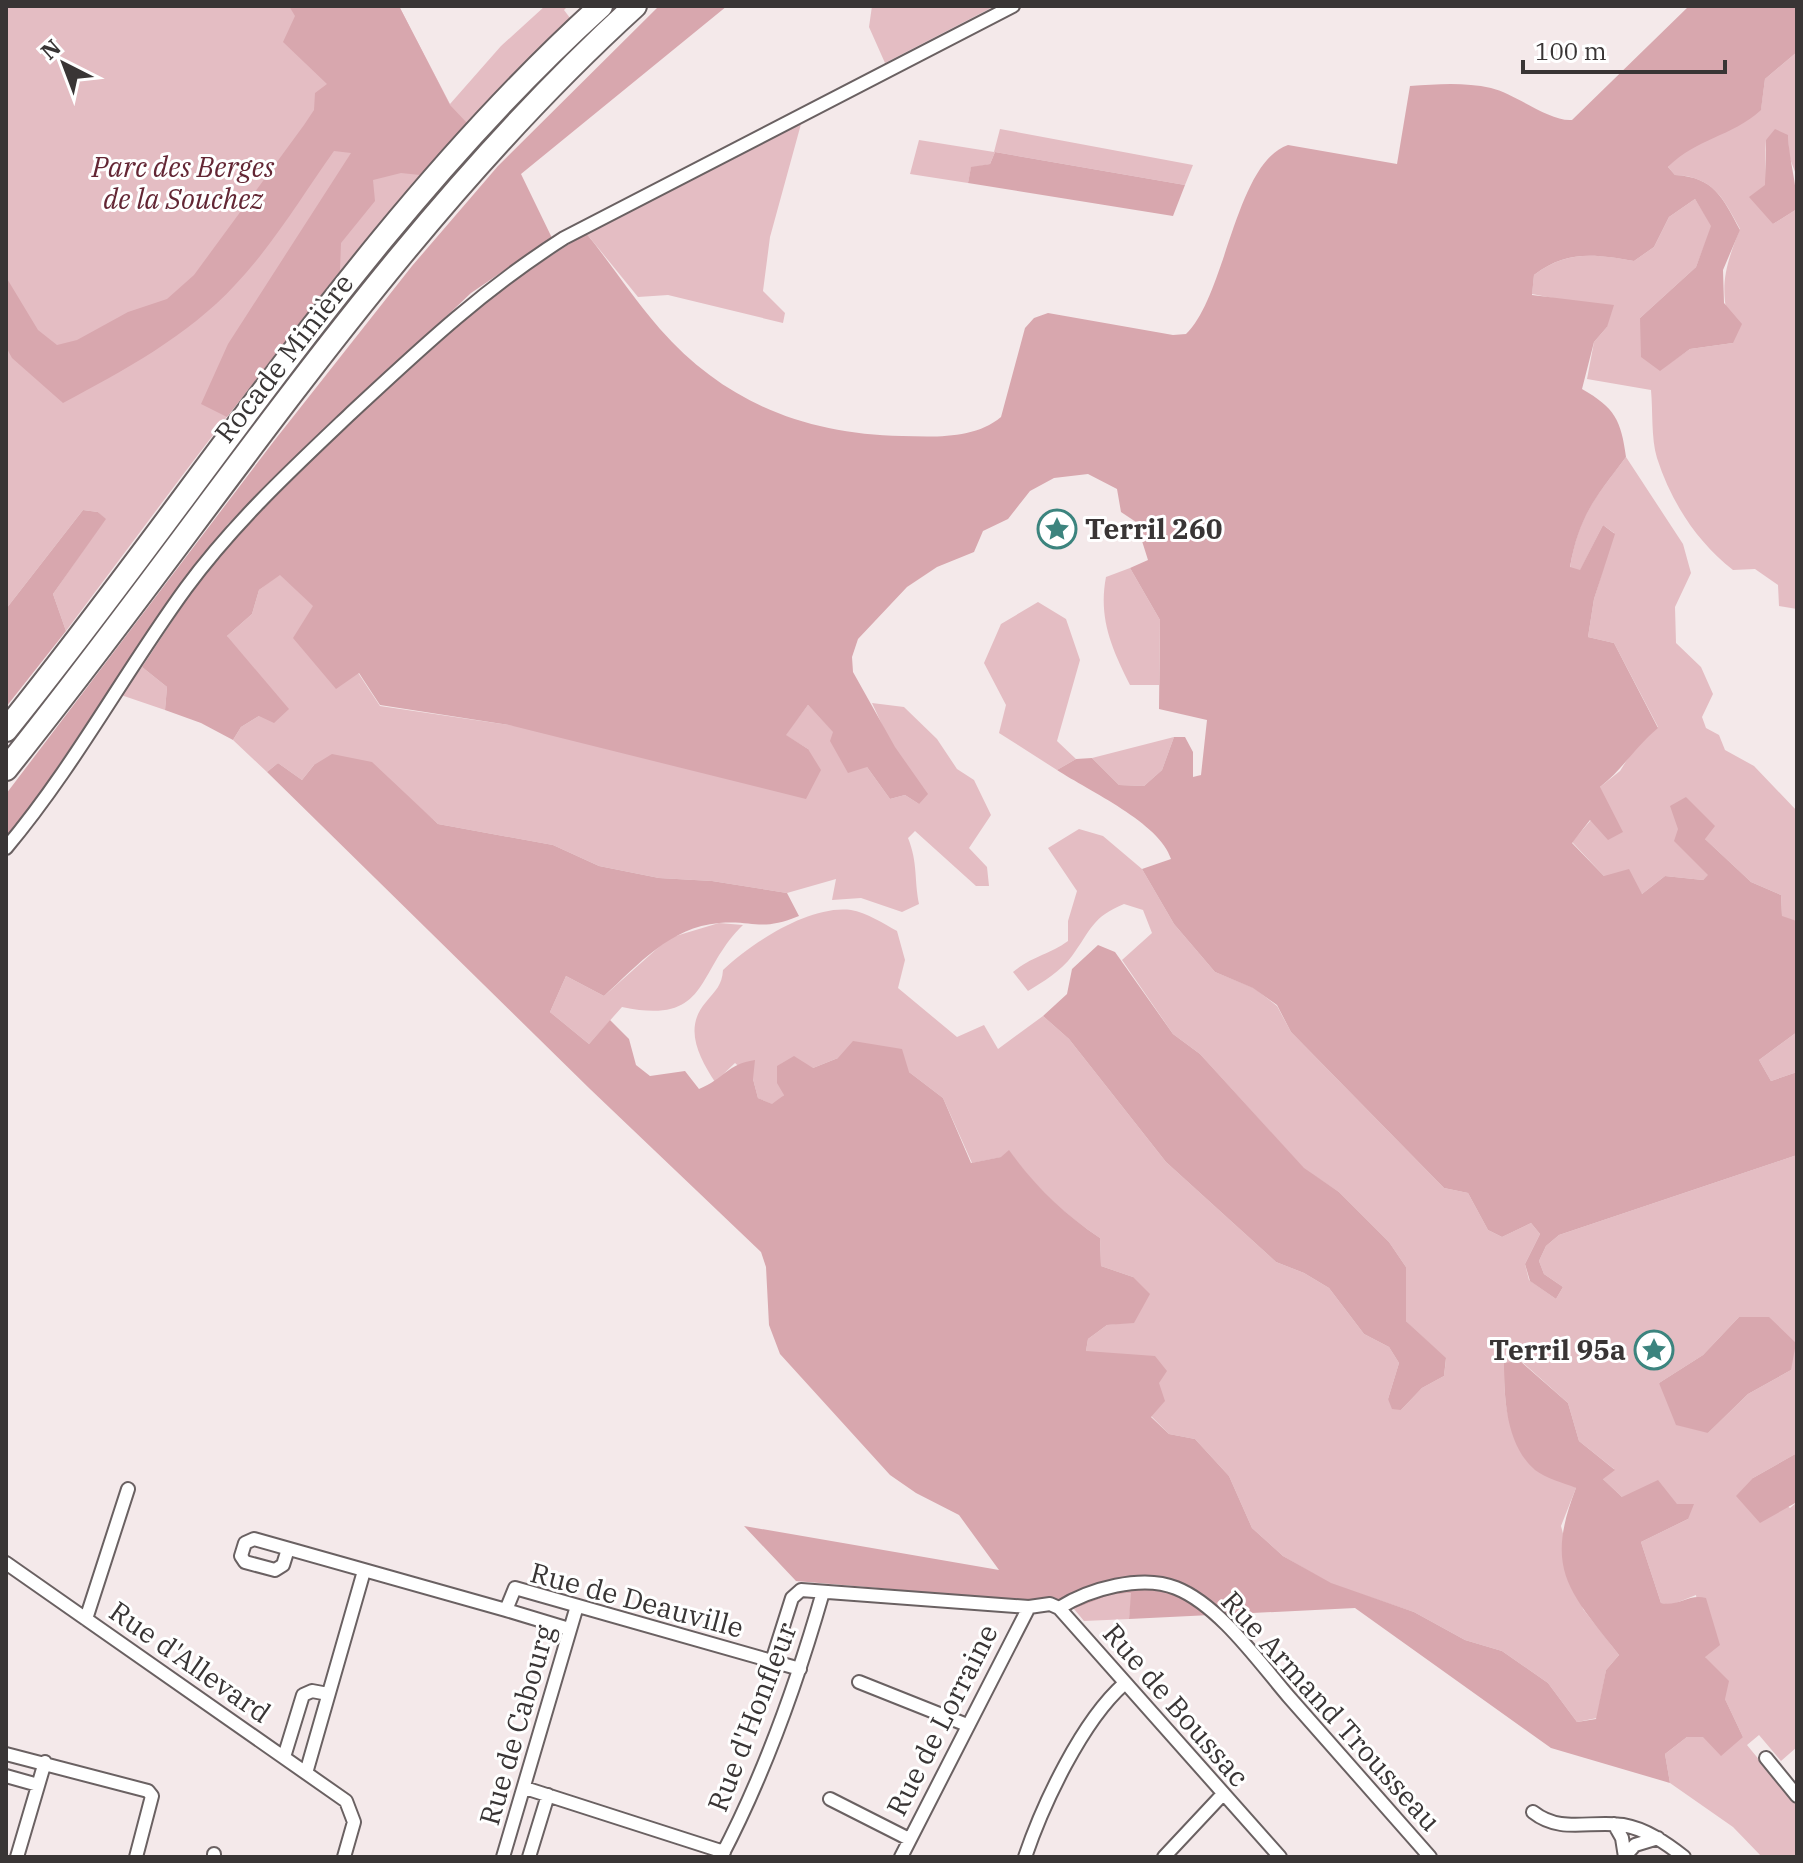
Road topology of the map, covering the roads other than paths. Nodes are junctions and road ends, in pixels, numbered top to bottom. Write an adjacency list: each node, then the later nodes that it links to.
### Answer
1 (601, 6): 4 (highway, Rocade Minière)
2 (635, 6): 5 (highway, Rocade Minière)
3 (1013, 6): 6 (street)
4 (6, 730)
5 (6, 769)
6 (6, 848)
7 (128, 1489): 16 (street)
8 (288, 1549): 10 (street, Rue de Deauville)
9 (6, 1563): 16 (street, Rue d'Allevard)
10 (364, 1571): 15 (street, Rue de Deauville); 22 (street)
11 (823, 1592): 13 (street); 18 (street); 19 (street, Rue d'Honfleur)
12 (577, 1606): 15 (street, Rue de Deauville); 17 (street, Rue de Cabourg); 18 (street, Rue de Deauville)
13 (1029, 1607): 14 (street); 23 (street, Rue de Lorraine)
14 (1059, 1608): 21 (street, Rue de Boussac); 51 (street, Rue Armand Trousseau)
15 (506, 1610): 17 (street)
16 (86, 1619): 25 (street, Rue d'Allevard)
17 (569, 1629): 31 (street, Rue de Cabourg)
18 (772, 1661): 19 (street, Rue de Deauville)
19 (800, 1669): 40 (street, Rue d'Honfleur)
20 (859, 1682): 23 (street)
21 (1124, 1684): 32 (street, Rue de Boussac); 48 (street)
22 (328, 1694): 25 (street); 28 (street)
23 (967, 1725): 39 (street, Rue de Lorraine)
24 (6, 1754): 27 (street)
25 (284, 1757): 28 (street, Rue d'Allevard)
26 (1766, 1758): 34 (street)
27 (45, 1762): 30 (street); 43 (street)
28 (306, 1773): 44 (street, Rue d'Allevard)
29 (6, 1776): 30 (street)
30 (38, 1785): 42 (street)
31 (525, 1788): 33 (street); 45 (street, Rue de Cabourg)
32 (1223, 1794): 49 (street); 50 (street, Rue de Boussac)
33 (548, 1795): 40 (street); 46 (street, Rue de Cabourg)
34 (1797, 1796)
35 (830, 1799): 39 (street)
36 (1533, 1812): 37 (street)
37 (1614, 1824): 38 (street); 41 (street)
38 (1658, 1838): 41 (street); 52 (street)
39 (909, 1839): 47 (street, Rue de Lorraine)
40 (723, 1855)
41 (1625, 1856)
42 (17, 1857)
43 (136, 1857)
44 (344, 1857)
45 (503, 1857)
46 (529, 1857)
47 (901, 1857)
48 (1025, 1857)
49 (1164, 1857)
50 (1280, 1857)
51 (1430, 1857)
52 (1684, 1857)

